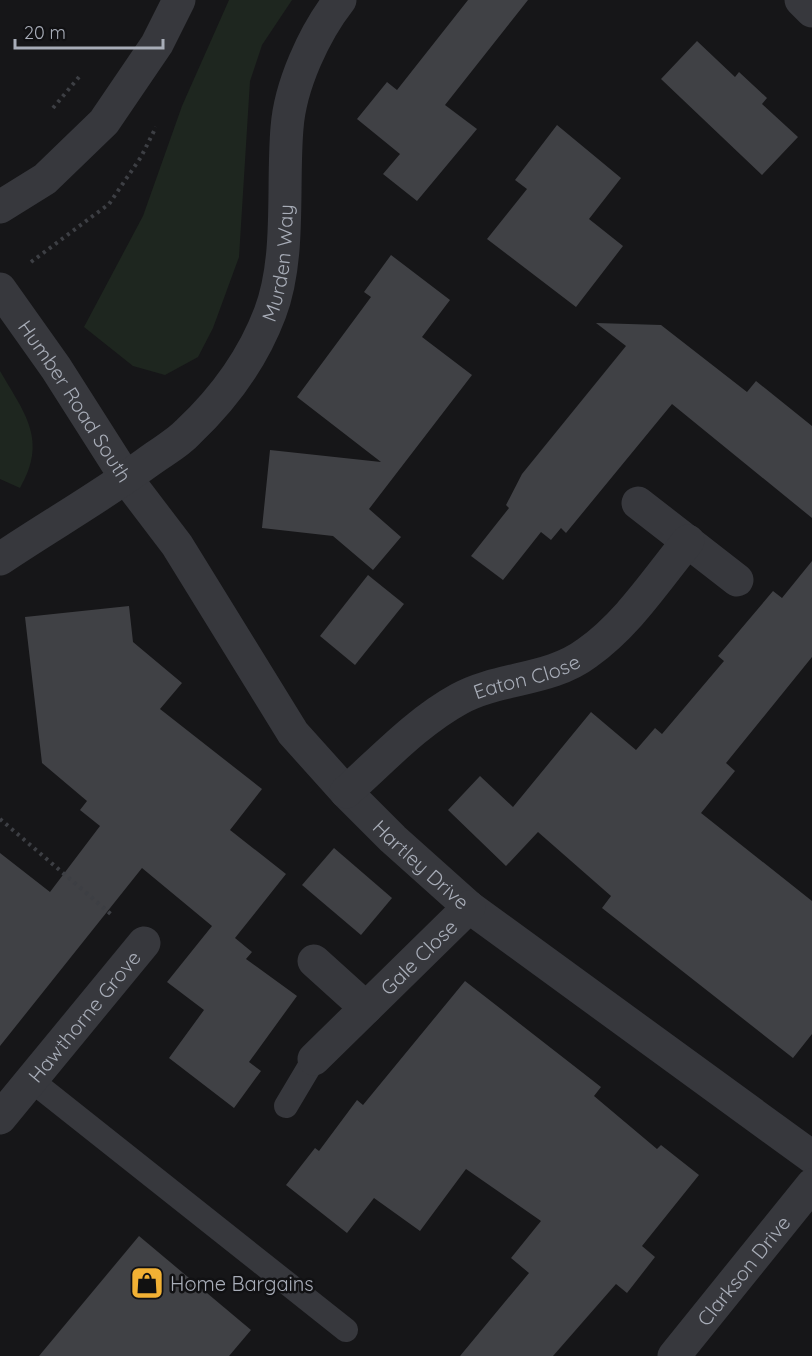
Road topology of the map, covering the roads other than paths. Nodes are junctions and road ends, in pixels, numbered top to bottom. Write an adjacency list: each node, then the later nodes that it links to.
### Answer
1 (179, 0): 5 (street)
2 (340, 0): 7 (street, Murden Way)
3 (801, 0): 4 (street)
4 (812, 11)
5 (0, 207)
6 (0, 289): 7 (street, Humber Road South)
7 (126, 478): 10 (street, Humber Road South); 12 (street, Hartley Drive)
8 (638, 503): 9 (street)
9 (688, 541): 11 (street); 12 (street, Eaton Close)
10 (0, 559)
11 (737, 580)
12 (346, 792): 13 (street, Hartley Drive)
13 (469, 907): 16 (street, Gale Close); 21 (street, Hartley Drive)
14 (144, 943): 18 (street, Hawthorne Grove)
15 (314, 960): 16 (street, Gale Close)
16 (366, 1008): 17 (street, Gale Close)
17 (314, 1059): 19 (lane)
18 (32, 1080): 20 (street, Hawthorne Grove); 23 (lane)
19 (286, 1106)
20 (0, 1118)
21 (812, 1157)
22 (812, 1185): 24 (street, Clarkson Drive)
23 (346, 1330)
24 (674, 1356)

